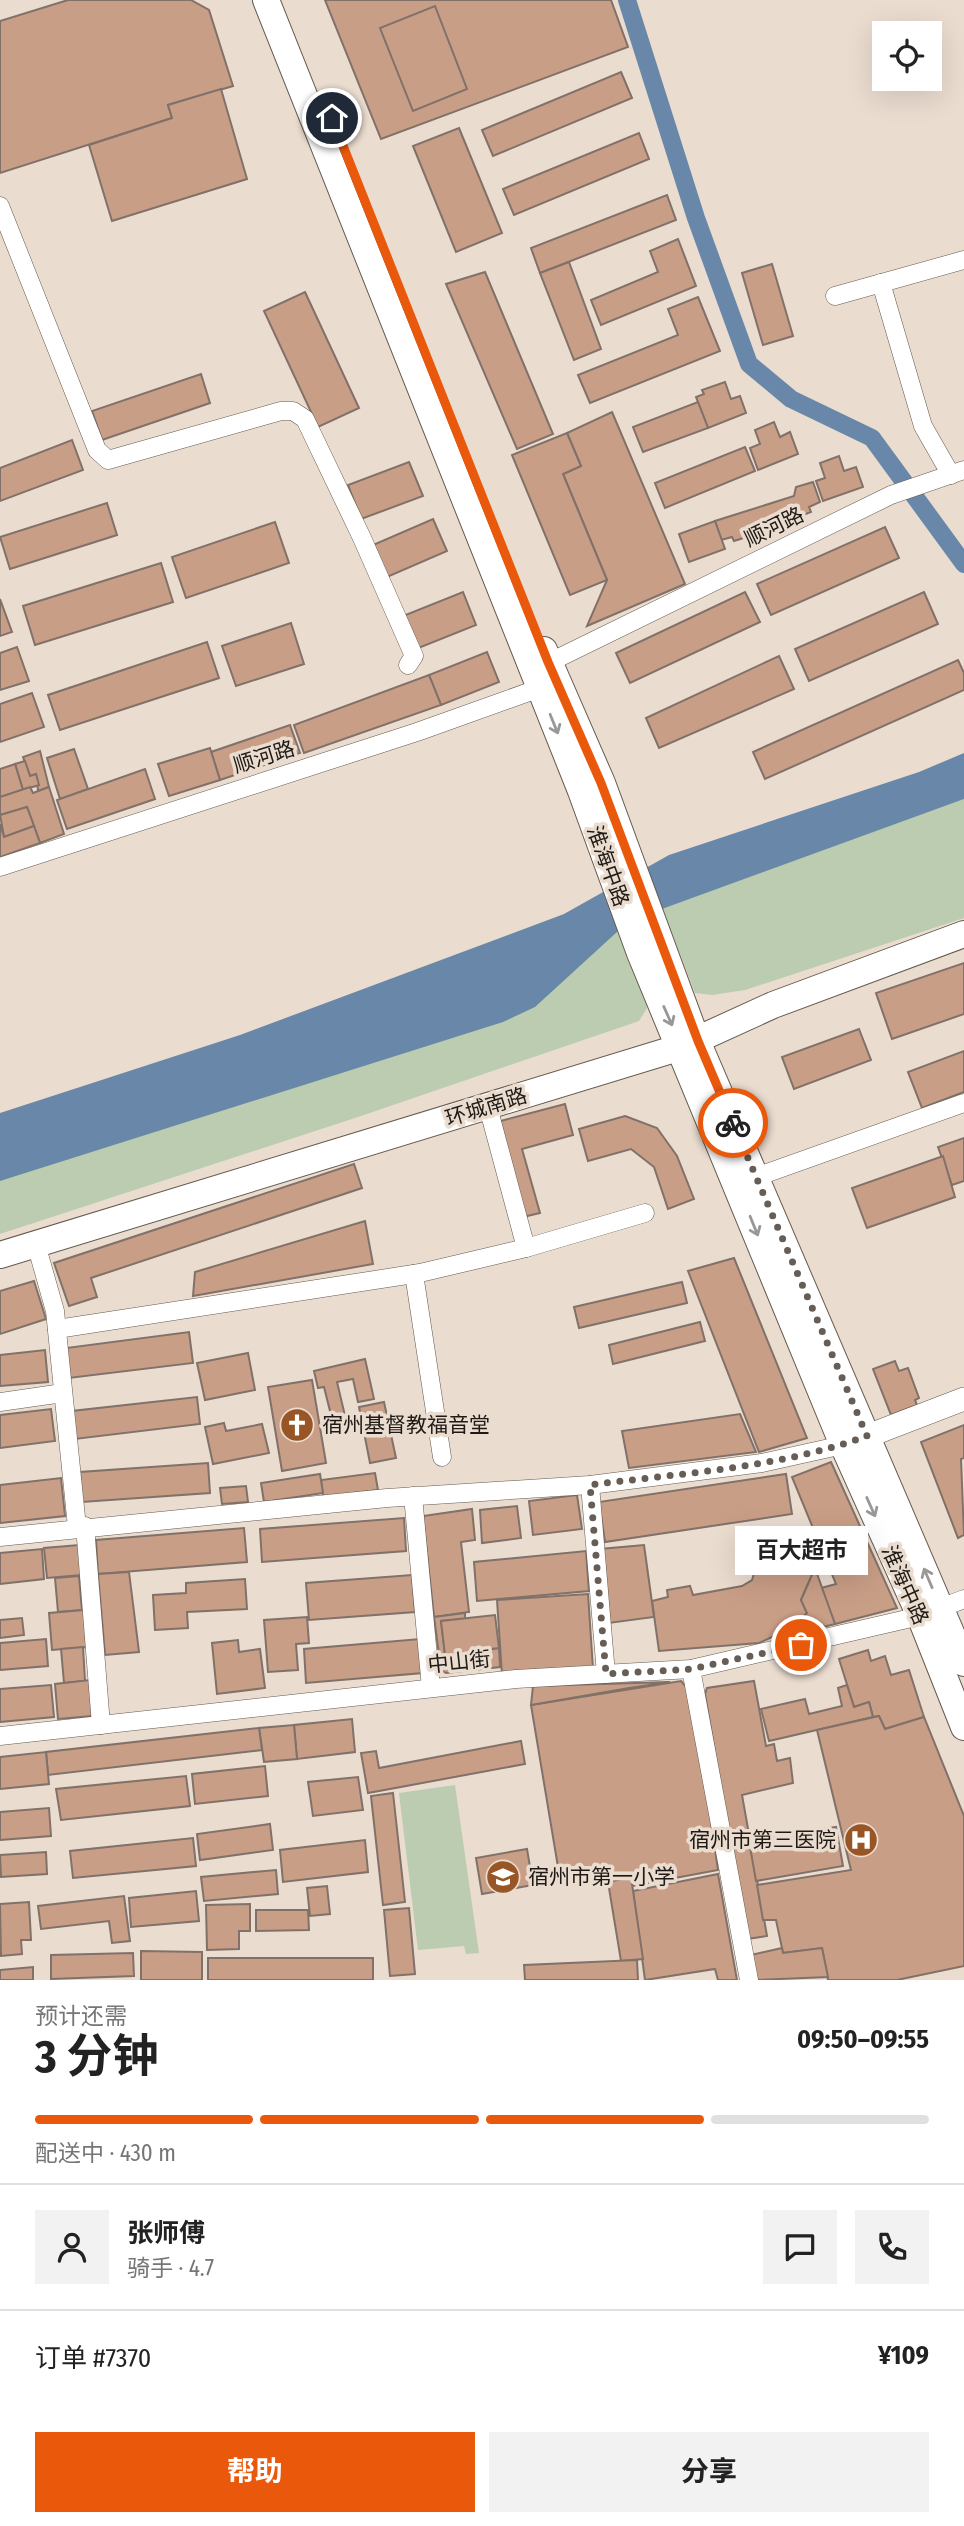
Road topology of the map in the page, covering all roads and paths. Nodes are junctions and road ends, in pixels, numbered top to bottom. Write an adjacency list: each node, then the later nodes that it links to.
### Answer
1 (266, 0): 9 (main road, 淮海中路)
2 (285, 0): 9 (main road, 淮海中路)
3 (0, 206): 8 (street)
4 (964, 260): 5 (street)
5 (881, 283): 6 (street); 7 (street)
6 (835, 296)
7 (953, 474): 9 (street, 顺河路)
8 (408, 665)
9 (540, 673): 10 (street, 顺河路); 12 (main road, 淮海中路)
10 (0, 867)
11 (964, 934): 12 (main road, 环城南路)
12 (690, 1044): 14 (main road, 环城南路); 15 (main road, 淮海中路); 25 (main road, 淮海中路, one-way to 25)
13 (964, 1103): 15 (street)
14 (488, 1107): 17 (main road, 环城南路); 18 (street)
15 (756, 1177): 25 (main road, 淮海中路)
16 (645, 1213): 18 (street)
17 (36, 1244): 19 (main road, 环城南路); 21 (street)
18 (526, 1248): 20 (street)
19 (0, 1255)
20 (414, 1273): 21 (street); 26 (street)
21 (57, 1329): 22 (street)
22 (63, 1393): 24 (street); 29 (street)
23 (964, 1399): 25 (street)
24 (0, 1402)
25 (855, 1441): 27 (street); 31 (main road, 淮海中路)
26 (442, 1457)
27 (590, 1485): 28 (street); 34 (street)
28 (413, 1496): 29 (street); 35 (street)
29 (81, 1527): 30 (street); 36 (street)
30 (0, 1537)
31 (942, 1608): 32 (main road, 淮海中路); 33 (street, 中山街); 37 (main road, 淮海中路)
32 (964, 1663)
33 (691, 1669): 34 (street, 中山街); 39 (street)
34 (606, 1674): 35 (street, 中山街)
35 (431, 1688): 36 (street, 中山街)
36 (101, 1725): 38 (street, 中山街)
37 (964, 1727)
38 (0, 1736)
39 (748, 1980)

